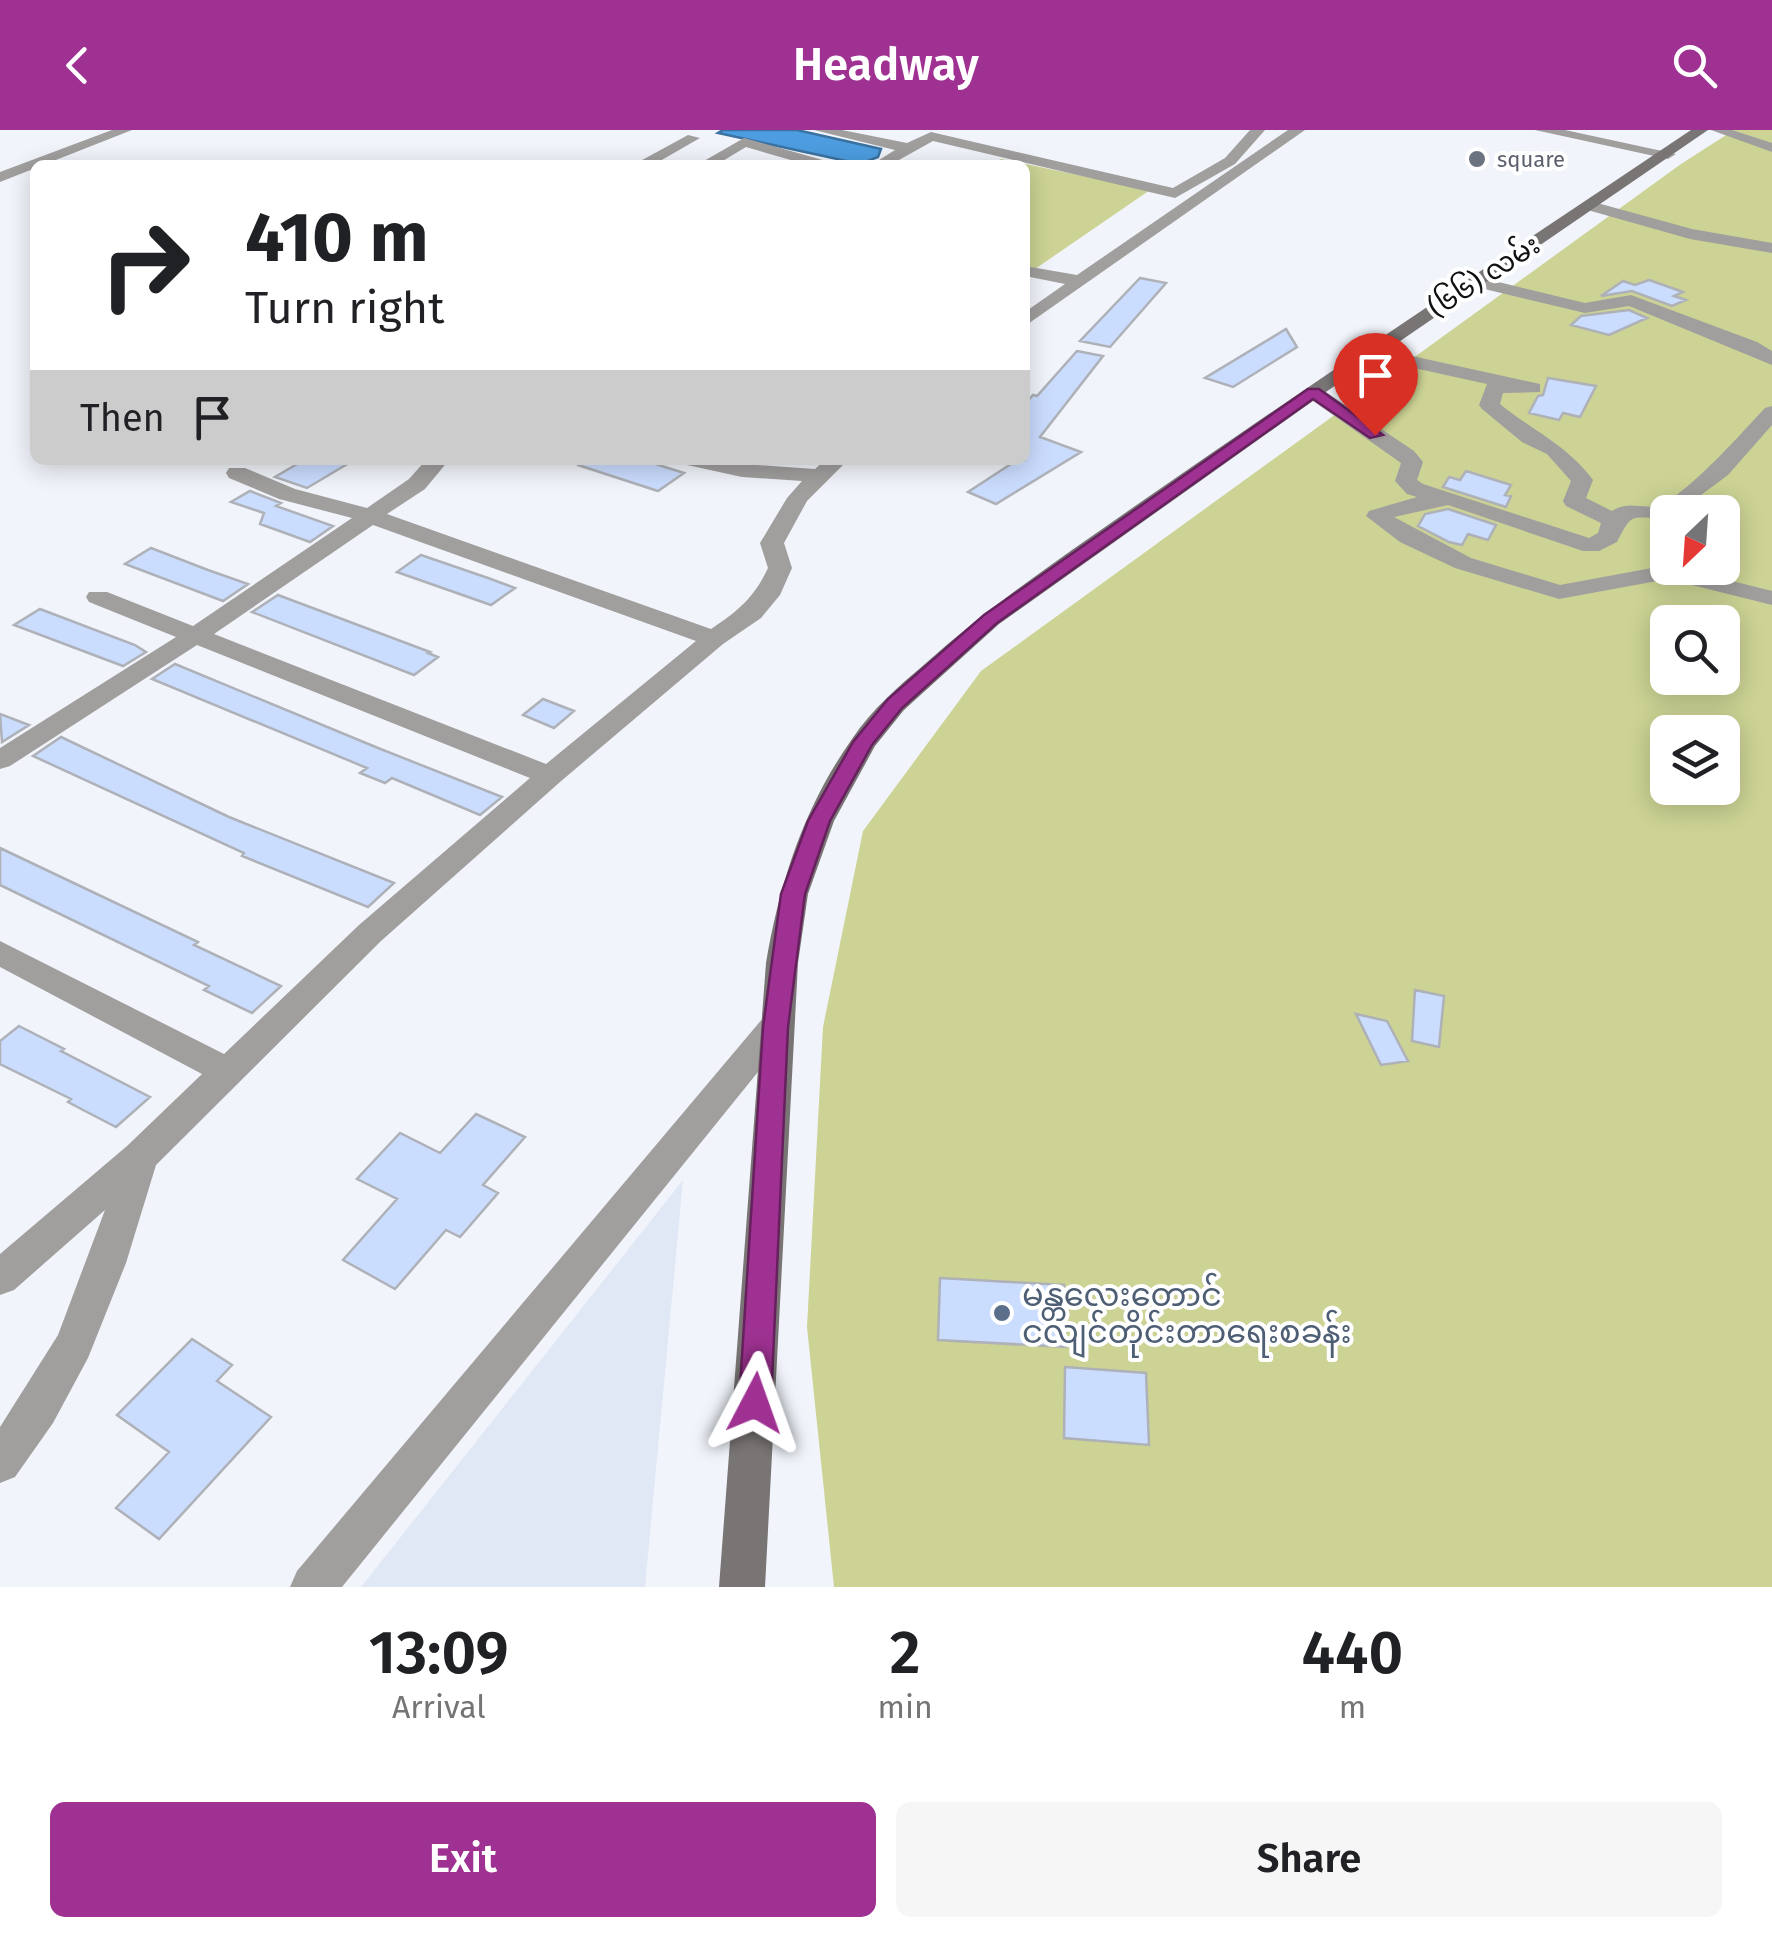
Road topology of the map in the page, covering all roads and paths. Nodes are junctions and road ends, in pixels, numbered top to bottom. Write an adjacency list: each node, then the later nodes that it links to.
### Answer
1 (125, 130): 12 (street)
2 (821, 130): 9 (street)
3 (1258, 130): 9 (street)
4 (1298, 130): 22 (street)
5 (1542, 130): 11 (street)
6 (1702, 130): 11 (street, (၆၆) လမ်း)
7 (1718, 130): 10 (street)
8 (693, 138): 13 (street)
9 (907, 148): 16 (street)
10 (1772, 148)
11 (1668, 154): 19 (street, (၆၆) လမ်း)
12 (45, 160)
13 (651, 160)
14 (714, 160): 15 (street)
15 (807, 160)
16 (887, 160)
17 (30, 166): 18 (street)
18 (0, 177)
19 (1590, 206): 20 (street); 23 (street, (၆၆) လမ်း)
20 (1772, 248)
21 (1030, 272): 22 (street)
22 (1079, 281): 24 (street)
23 (1478, 282): 25 (street, (၆၆) လမ်း); 26 (street)
24 (1030, 316)
25 (1371, 353): 27 (street, (၆၆) လမ်း); 35 (street)
26 (1772, 360)
27 (1313, 392): 33 (street); 43 (street, (၆၆) လမ်း)
28 (1772, 412): 35 (street)
29 (434, 465): 34 (street)
30 (719, 465): 31 (street)
31 (828, 468): 39 (street)
32 (238, 472): 34 (street)
33 (1449, 498): 35 (street); 37 (street)
34 (370, 516): 38 (street); 39 (street)
35 (1613, 520)
36 (98, 597): 38 (street)
37 (1772, 598)
38 (196, 635): 40 (street); 41 (street)
39 (714, 639): 41 (street)
40 (0, 760)
41 (550, 776): 44 (street)
42 (0, 953): 44 (street)
43 (775, 1027): 48 (street); 49 (street, (၆၆) လမ်း)
44 (228, 1072): 45 (street)
45 (140, 1158): 46 (street); 47 (street)
46 (0, 1278)
47 (0, 1462)
48 (313, 1587)
49 (742, 1587)

